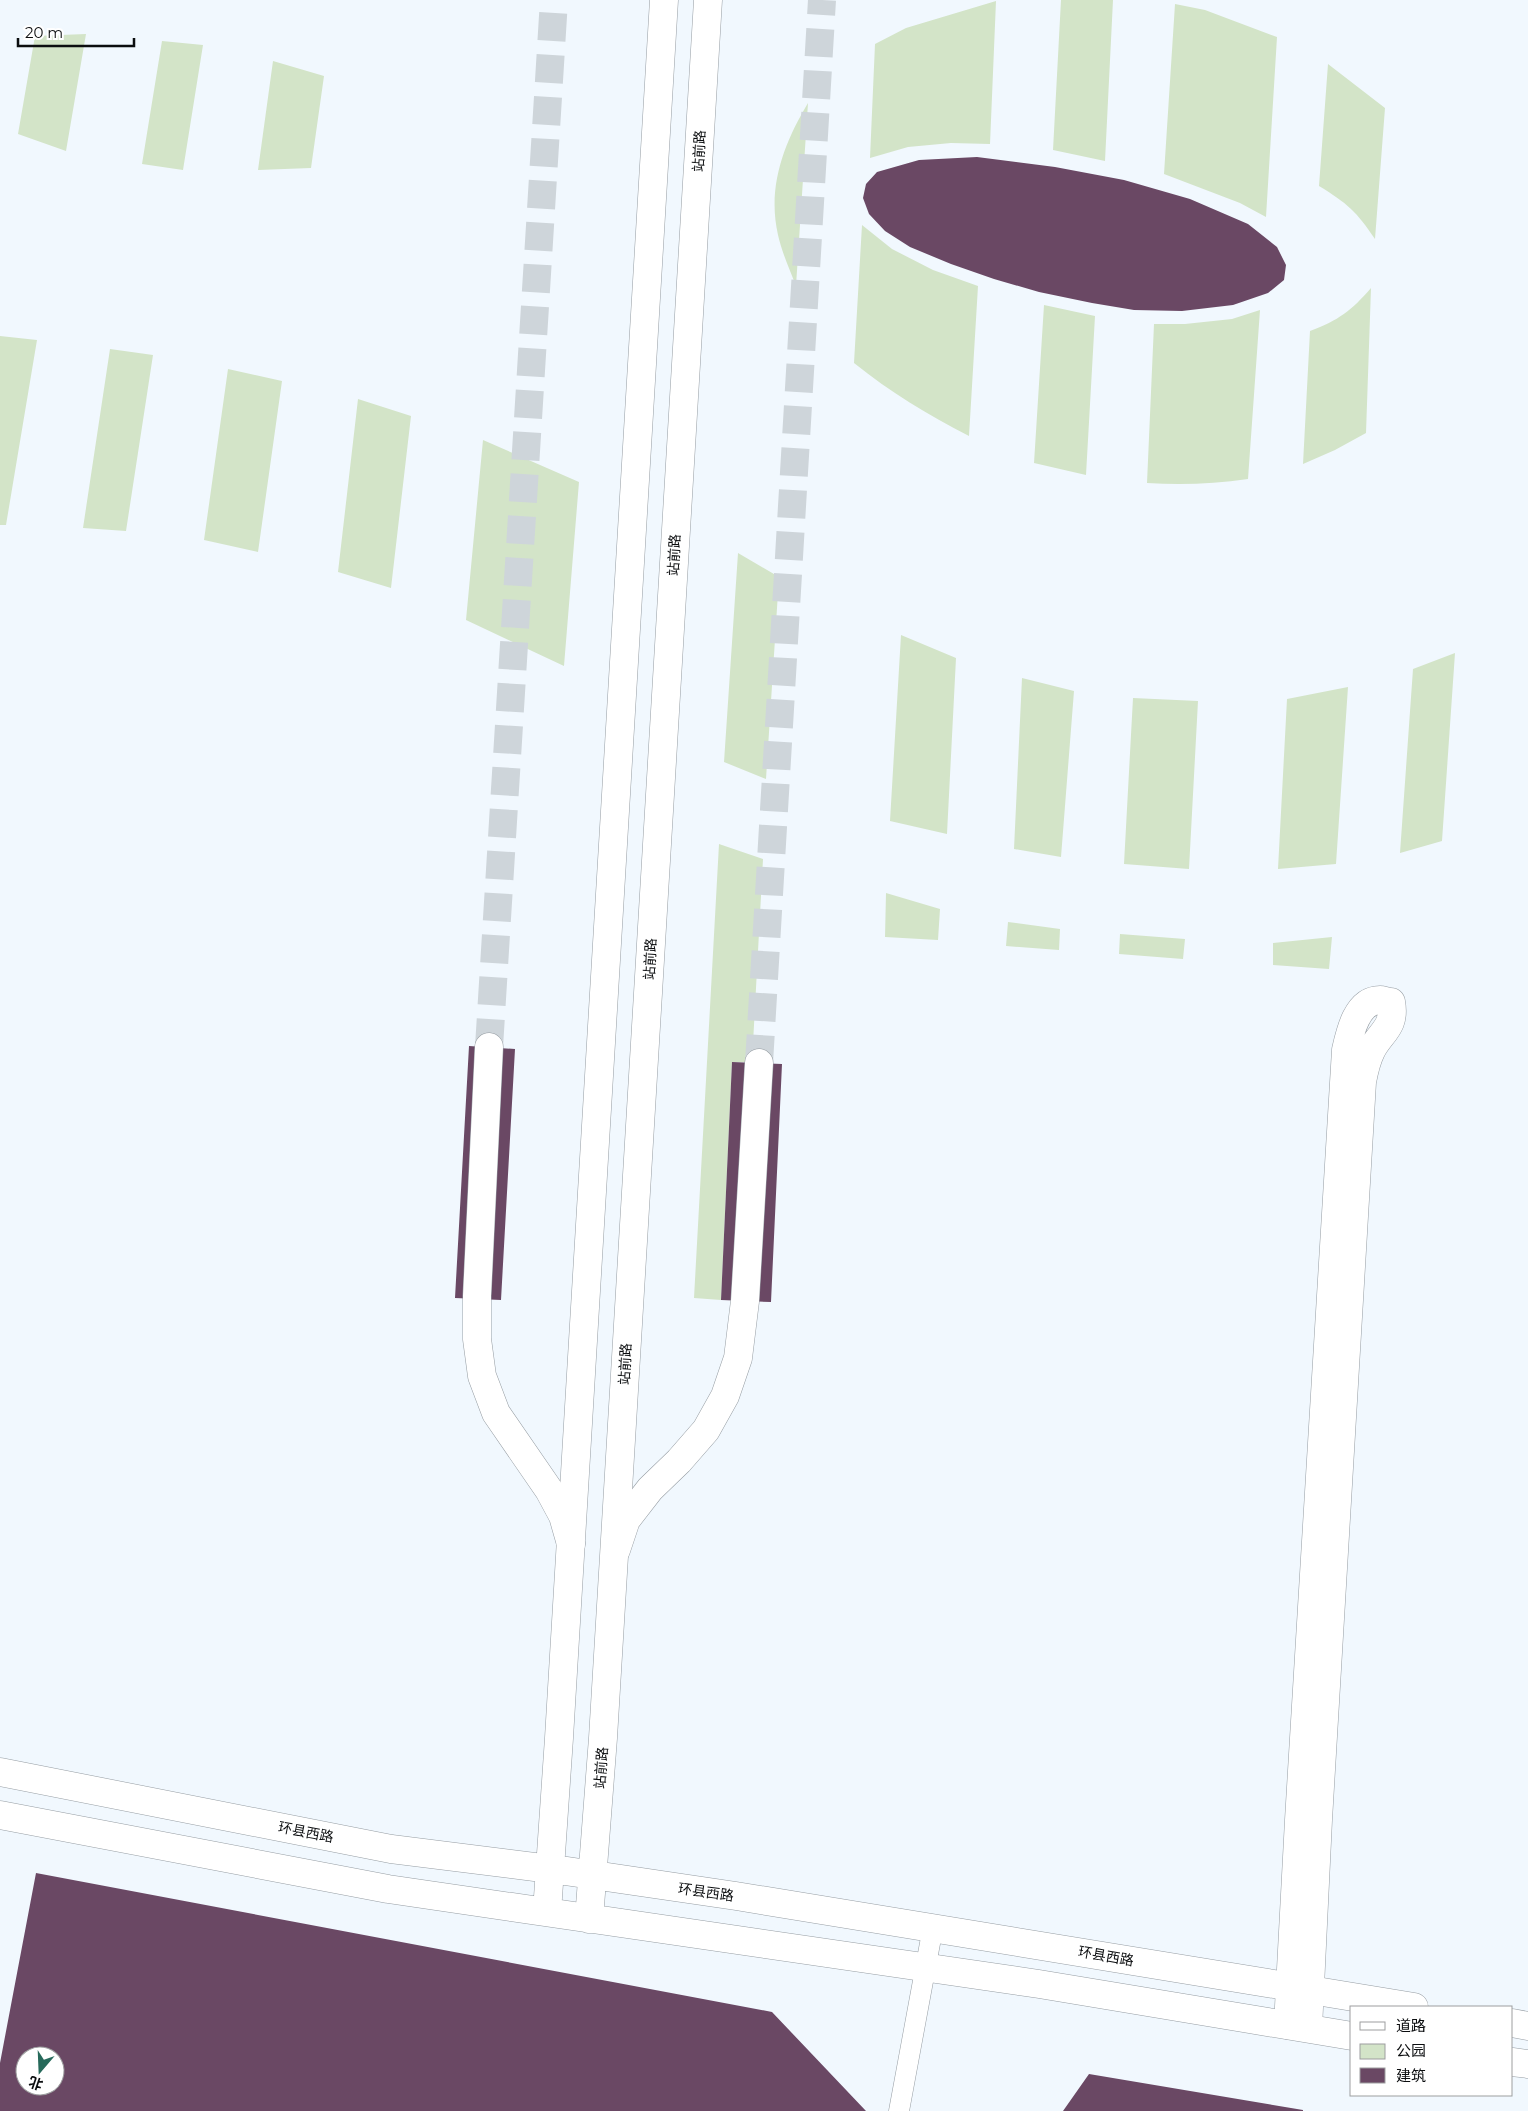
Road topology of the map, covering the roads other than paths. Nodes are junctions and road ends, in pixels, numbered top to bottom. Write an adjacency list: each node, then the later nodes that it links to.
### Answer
1 (664, 0): 5 (street)
2 (708, 0): 6 (street, 站前路)
3 (489, 1047): 5 (street)
4 (759, 1063): 6 (street)
5 (571, 1545): 9 (street)
6 (614, 1556): 10 (street, 站前路)
7 (0, 1772): 9 (street, 环县西路)
8 (0, 1815): 11 (street)
9 (550, 1869): 10 (street, 环县西路); 11 (street)
10 (592, 1875): 12 (street, 站前路); 13 (street, 环县西路)
11 (547, 1912): 12 (street)
12 (589, 1919): 14 (street)
13 (933, 1927): 14 (lane); 15 (street, 环县西路)
14 (925, 1968): 19 (street); 23 (lane)
15 (1300, 1989): 15 (street); 16 (street, 环县西路); 19 (street)
16 (1408, 2006)
17 (1513, 2023): 18 (street)
18 (1528, 2026)
19 (1298, 2027): 20 (street)
20 (1350, 2036)
21 (1513, 2062): 22 (street)
22 (1528, 2064)
23 (899, 2111)

